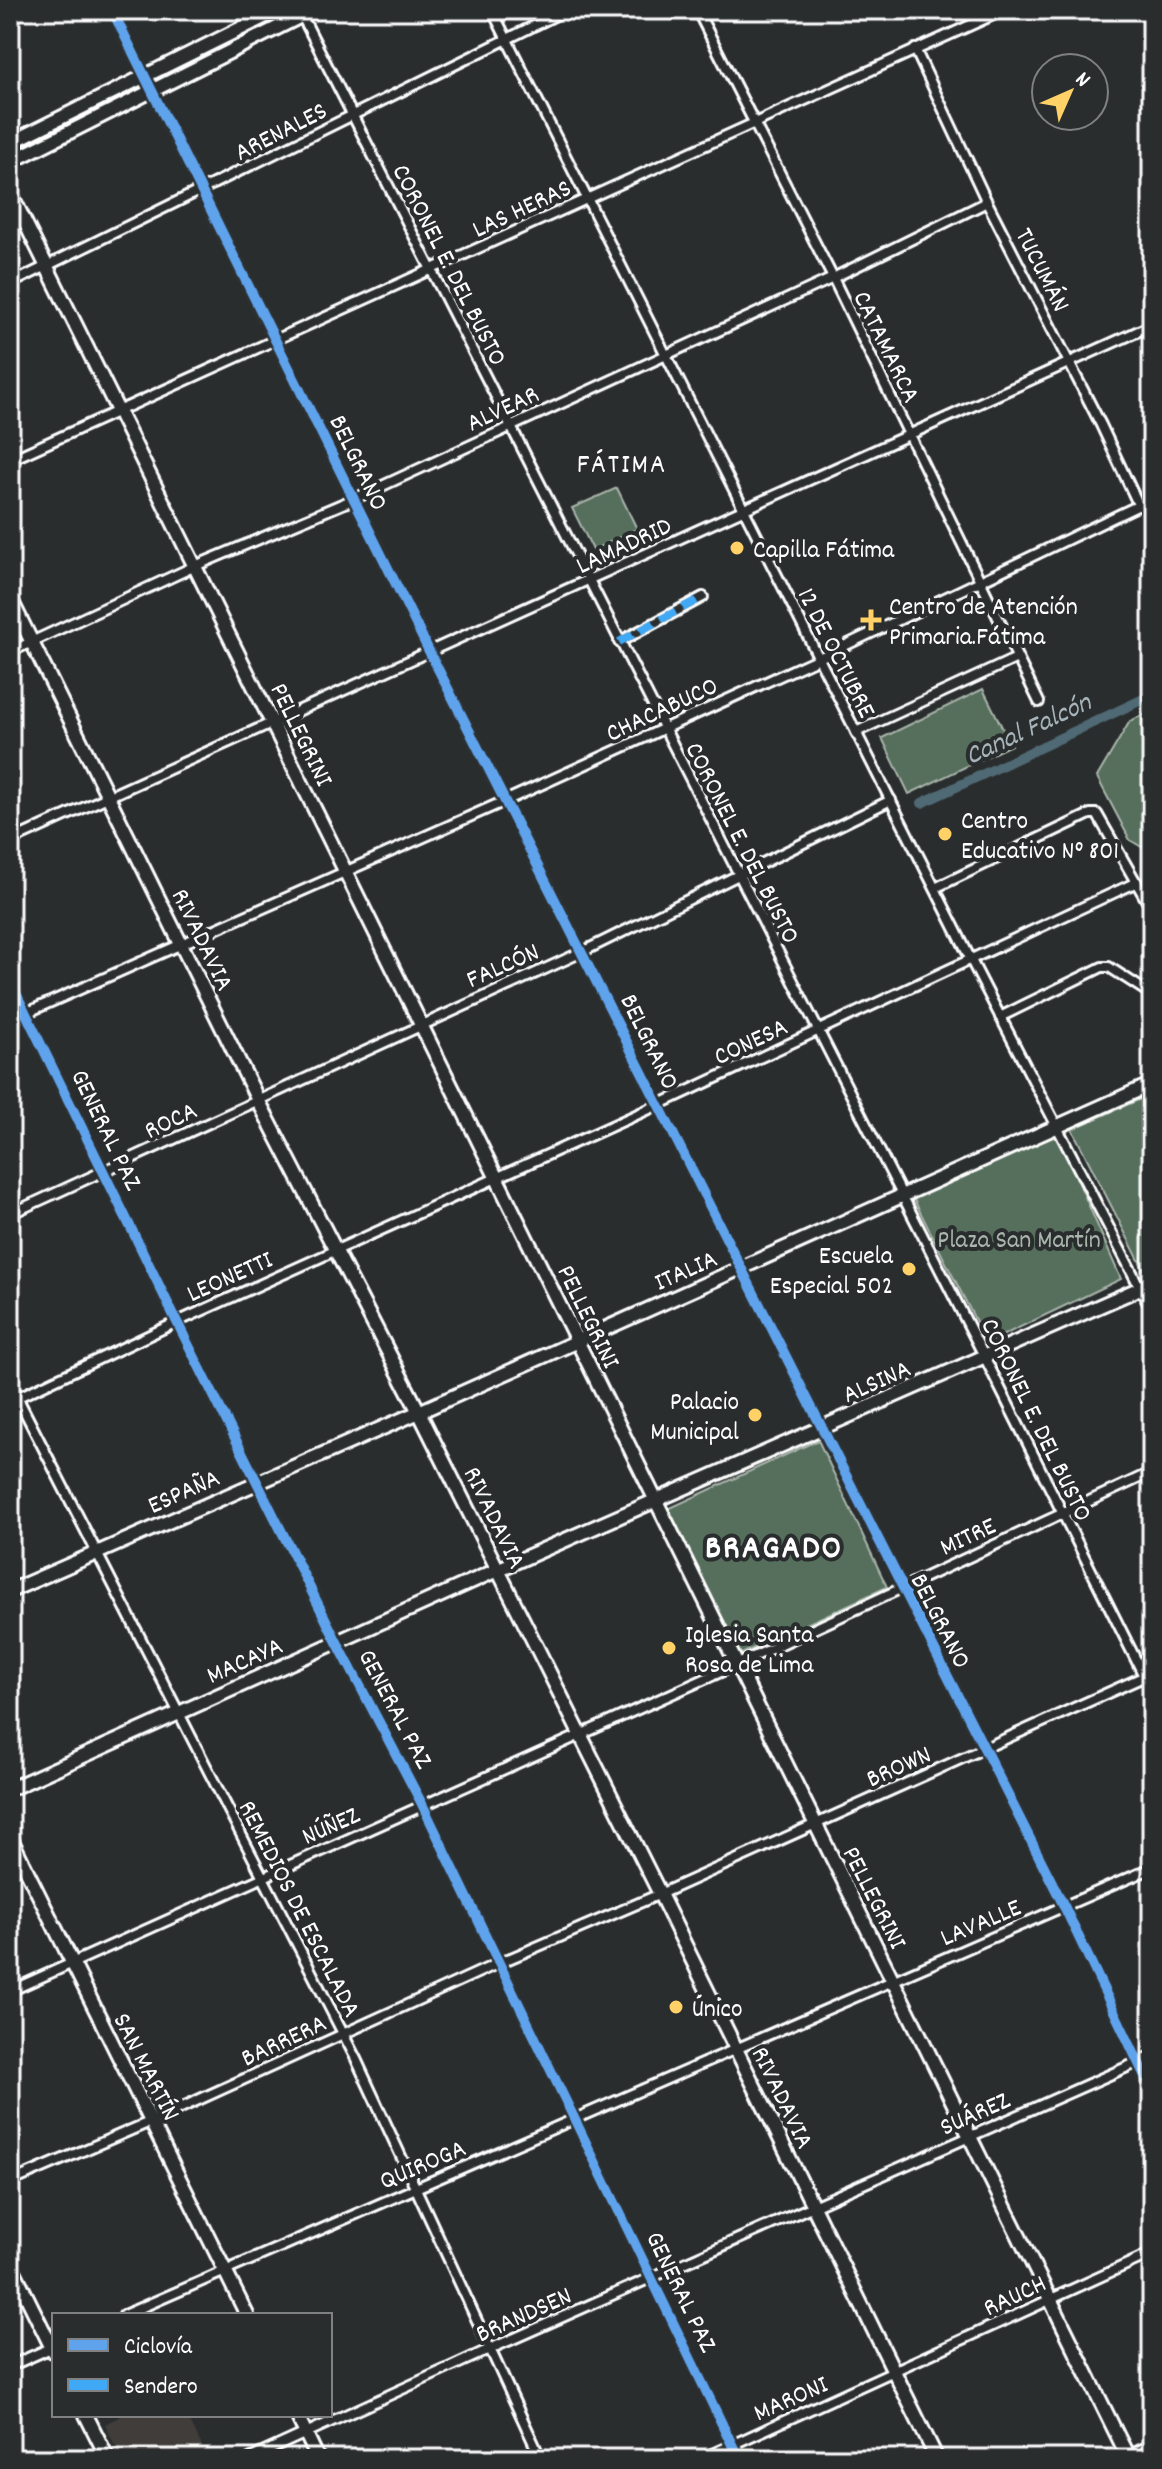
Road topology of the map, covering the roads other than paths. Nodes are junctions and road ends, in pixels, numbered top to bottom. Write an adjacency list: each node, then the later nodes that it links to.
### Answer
1 (112, 10): 12 (street, BELGRANO)
2 (278, 10): 12 (main road)
3 (492, 10): 10 (street, 12 DE OCTUBRE)
4 (566, 10): 10 (street, ARENALES)
5 (697, 10): 15 (street, CATAMARCA)
6 (977, 10): 9 (street)
7 (1004, 10): 9 (street, LAS HERAS)
8 (305, 12): 13 (main road); 14 (street, CORONEL E. DEL BUSTO)
9 (982, 20): 11 (street, LAS HERAS)
10 (507, 39): 14 (street, ARENALES); 20 (street, 12 DE OCTUBRE)
11 (915, 49): 15 (street, LAS HERAS); 21 (street, TUCUMÁN)
12 (144, 75): 13 (street, BELGRANO); 16 (main road)
13 (152, 90): 17 (main road); 18 (street, BELGRANO)
14 (353, 115): 18 (street, ARENALES); 23 (street, CORONEL E. DEL BUSTO)
15 (753, 123): 20 (street, LAS HERAS); 24 (street, CATAMARCA)
16 (10, 143)
17 (10, 162)
18 (202, 191): 22 (street, ARENALES); 27 (street, BELGRANO)
19 (10, 192): 22 (main road, PELLEGRINI)
20 (587, 199): 23 (street, LAS HERAS); 28 (street, 12 DE OCTUBRE)
21 (987, 202): 24 (street, ALVEAR); 29 (street, TUCUMÁN)
22 (48, 265): 25 (street, ARENALES); 30 (main road, PELLEGRINI)
23 (431, 270): 27 (street, LAS HERAS); 31 (street, CORONEL E. DEL BUSTO)
24 (833, 278): 28 (street, ALVEAR); 32 (street, CATAMARCA)
25 (10, 284)
26 (1152, 325): 29 (street, LAMADRID)
27 (275, 342): 30 (street, LAS HERAS); 34 (street, BELGRANO)
28 (665, 353): 31 (street, ALVEAR); 37 (street, 12 DE OCTUBRE)
29 (1070, 364): 32 (street, LAMADRID); 36 (street, TUCUMÁN)
30 (119, 412): 33 (street, LAS HERAS); 38 (main road, PELLEGRINI)
31 (511, 425): 34 (street, ALVEAR); 39 (street, CORONEL E. DEL BUSTO)
32 (908, 434): 37 (street, LAMADRID); 40 (street, CATAMARCA)
33 (10, 460)
34 (354, 499): 38 (street, ALVEAR); 46 (street, BELGRANO)
35 (1152, 499): 36 (street, CHACABUCO)
36 (1139, 506): 40 (street, CHACABUCO)
37 (745, 511): 39 (street, LAMADRID); 47 (street, 12 DE OCTUBRE)
38 (195, 566): 43 (street, ALVEAR); 50 (main road, PELLEGRINI)
39 (588, 582): 44 (street, CORONEL E. DEL BUSTO); 46 (street, LAMADRID)
40 (982, 582): 47 (street, CHACABUCO); 48 (street, CATAMARCA)
41 (703, 597): 44 (street)
42 (10, 598): 43 (main road, RIVADAVIA)
43 (31, 642): 45 (street, ALVEAR); 53 (main road, RIVADAVIA)
44 (619, 642): 51 (street, CORONEL E. DEL BUSTO)
45 (10, 652)
46 (430, 653): 50 (street, LAMADRID); 55 (street, BELGRANO)
47 (819, 658): 51 (street, CHACABUCO); 52 (street, 12 DE OCTUBRE)
48 (1017, 658): 49 (street, CATAMARCA); 52 (street)
49 (1039, 702)
50 (272, 722): 53 (street, LAMADRID); 57 (main road, PELLEGRINI)
51 (664, 728): 55 (street, CHACABUCO); 58 (street, CORONEL E. DEL BUSTO)
52 (856, 732): 54 (street, 12 DE OCTUBRE)
53 (109, 796): 56 (street, LAMADRID); 62 (main road, RIVADAVIA)
54 (891, 800): 58 (street, FALCÓN); 60 (street, 12 DE OCTUBRE)
55 (505, 801): 57 (street, CHACABUCO); 63 (street, BELGRANO)
56 (10, 841)
57 (347, 872): 62 (street, CHACABUCO); 70 (main road, PELLEGRINI)
58 (739, 877): 63 (street, FALCÓN); 71 (street, CORONEL E. DEL BUSTO)
59 (1137, 882): 60 (street); 61 (street); 64 (street, CONESA)
60 (935, 888): 64 (street, 12 DE OCTUBRE)
61 (1152, 910)
62 (182, 944): 67 (street, CHACABUCO); 73 (main road, RIVADAVIA)
63 (582, 952): 70 (street, FALCÓN); 74 (street, BELGRANO)
64 (971, 960): 68 (street, 12 DE OCTUBRE); 71 (street, CONESA)
65 (10, 981): 67 (street, GENERAL PAZ)
66 (1152, 995): 68 (street)
67 (26, 1013): 69 (street, CHACABUCO); 76 (street, GENERAL PAZ)
68 (1000, 1017): 75 (street, 12 DE OCTUBRE)
69 (10, 1020)
70 (420, 1024): 73 (street, FALCÓN); 77 (main road, PELLEGRINI)
71 (819, 1030): 74 (street, CONESA); 78 (street, CORONEL E. DEL BUSTO)
72 (1152, 1084): 75 (main road, ITALIA)
73 (258, 1100): 76 (street, ROCA); 80 (main road, RIVADAVIA)
74 (658, 1105): 77 (street, CONESA); 81 (street, BELGRANO)
75 (1057, 1128): 78 (main road, ITALIA); 82 (street, 12 DE OCTUBRE)
76 (104, 1172): 79 (street, ROCA); 84 (street, GENERAL PAZ)
77 (497, 1179): 80 (street, CONESA); 85 (main road, PELLEGRINI)
78 (902, 1195): 81 (main road, ITALIA); 86 (street, CORONEL E. DEL BUSTO)
79 (10, 1214)
80 (335, 1251): 84 (street, LEONETTI); 89 (main road, RIVADAVIA)
81 (740, 1268): 85 (main road, ITALIA); 90 (street, BELGRANO)
82 (1146, 1285): 83 (street, 12 DE OCTUBRE); 86 (main road, ALSINA)
83 (1152, 1311)
84 (177, 1322): 88 (street, LEONETTI); 92 (street, GENERAL PAZ)
85 (579, 1341): 89 (main road, ITALIA); 93 (main road, PELLEGRINI)
86 (984, 1356): 90 (main road, ALSINA); 94 (street, CORONEL E. DEL BUSTO)
87 (10, 1383): 88 (street, REMEDIOS DE ESCALADA)
88 (14, 1399): 95 (street, REMEDIOS DE ESCALADA)
89 (419, 1412): 92 (main road, ESPAÑA); 96 (main road, RIVADAVIA)
90 (821, 1428): 93 (main road, ALSINA); 97 (street, BELGRANO)
91 (1152, 1472): 94 (street, MITRE)
92 (257, 1481): 95 (main road, ESPAÑA); 99 (street, GENERAL PAZ)
93 (655, 1502): 96 (main road, ALSINA); 100 (main road, PELLEGRINI)
94 (1062, 1513): 97 (street, MITRE); 101 (street, CORONEL E. DEL BUSTO)
95 (97, 1553): 98 (main road, ESPAÑA); 103 (street, REMEDIOS DE ESCALADA)
96 (497, 1570): 99 (main road, MACAYA); 104 (main road, RIVADAVIA)
97 (901, 1586): 100 (street, MITRE); 105 (street, BELGRANO)
98 (10, 1591)
99 (337, 1642): 103 (main road, MACAYA); 107 (street, GENERAL PAZ)
100 (736, 1665): 104 (street, MITRE); 108 (main road, PELLEGRINI)
101 (1148, 1674): 102 (street, CORONEL E. DEL BUSTO); 105 (street, BROWN)
102 (1152, 1692)
103 (179, 1712): 106 (main road, MACAYA); 111 (street, REMEDIOS DE ESCALADA)
104 (580, 1735): 107 (street, NÚÑEZ); 112 (main road, RIVADAVIA)
105 (983, 1749): 108 (street, BROWN); 113 (street, BELGRANO)
106 (10, 1789)
107 (422, 1804): 111 (street, NÚÑEZ); 115 (street, GENERAL PAZ)
108 (814, 1824): 112 (street, BROWN); 116 (main road, PELLEGRINI)
109 (10, 1837): 114 (main road, SAN MARTÍN)
110 (1152, 1868): 113 (street, LAVALLE)
111 (262, 1876): 114 (street, NÚÑEZ); 118 (street, REMEDIOS DE ESCALADA)
112 (660, 1894): 115 (street, BARRERA); 119 (main road, RIVADAVIA)
113 (1064, 1906): 116 (street, LAVALLE); 121 (street, BELGRANO)
114 (71, 1963): 117 (street, NÚÑEZ); 124 (main road, SAN MARTÍN)
115 (499, 1963): 118 (street, BARRERA); 123 (street, GENERAL PAZ)
116 (893, 1980): 119 (street, LAVALLE); 125 (main road, PELLEGRINI)
117 (10, 1991)
118 (343, 2034): 124 (street, BARRERA); 127 (street, REMEDIOS DE ESCALADA)
119 (736, 2050): 123 (street, QUIROGA); 128 (main road, RIVADAVIA)
120 (1152, 2056): 121 (street, SUÁREZ)
121 (1138, 2062): 122 (street, BELGRANO); 125 (street, SUÁREZ)
122 (1152, 2091)
123 (576, 2119): 127 (street, QUIROGA); 132 (street, GENERAL PAZ)
124 (152, 2121): 126 (street, BARRERA); 131 (main road, SAN MARTÍN)
125 (970, 2135): 128 (street, SUÁREZ); 133 (main road, PELLEGRINI)
126 (10, 2182)
127 (415, 2188): 131 (street, QUIROGA); 138 (street, REMEDIOS DE ESCALADA)
128 (813, 2205): 132 (street, BRANDSEN); 140 (main road, RIVADAVIA)
129 (1152, 2253): 133 (street, RAUCH)
130 (10, 2263): 136 (main road)
131 (225, 2269): 134 (street, QUIROGA); 135 (main road, SAN MARTÍN)
132 (652, 2278): 138 (street, BRANDSEN); 144 (street, GENERAL PAZ)
133 (1051, 2298): 140 (street, RAUCH); 146 (main road, PELLEGRINI)
134 (128, 2313)
135 (246, 2313)
136 (52, 2347)
137 (52, 2349): 139 (street)
138 (490, 2349): 143 (street, BRANDSEN); 150 (street, REMEDIOS DE ESCALADA)
139 (10, 2366)
140 (895, 2372): 144 (street, MARONI); 153 (main road, RIVADAVIA)
141 (87, 2417): 147 (main road)
142 (298, 2417): 143 (main road)
143 (306, 2433): 148 (street, BRANDSEN); 149 (main road)
144 (732, 2444): 151 (street, MARONI); 152 (street, GENERAL PAZ)
145 (1152, 2444): 146 (street)
146 (1125, 2458)
147 (108, 2459)
148 (249, 2459)
149 (318, 2459)
150 (541, 2459)
151 (701, 2459)
152 (739, 2459)
153 (937, 2459)

